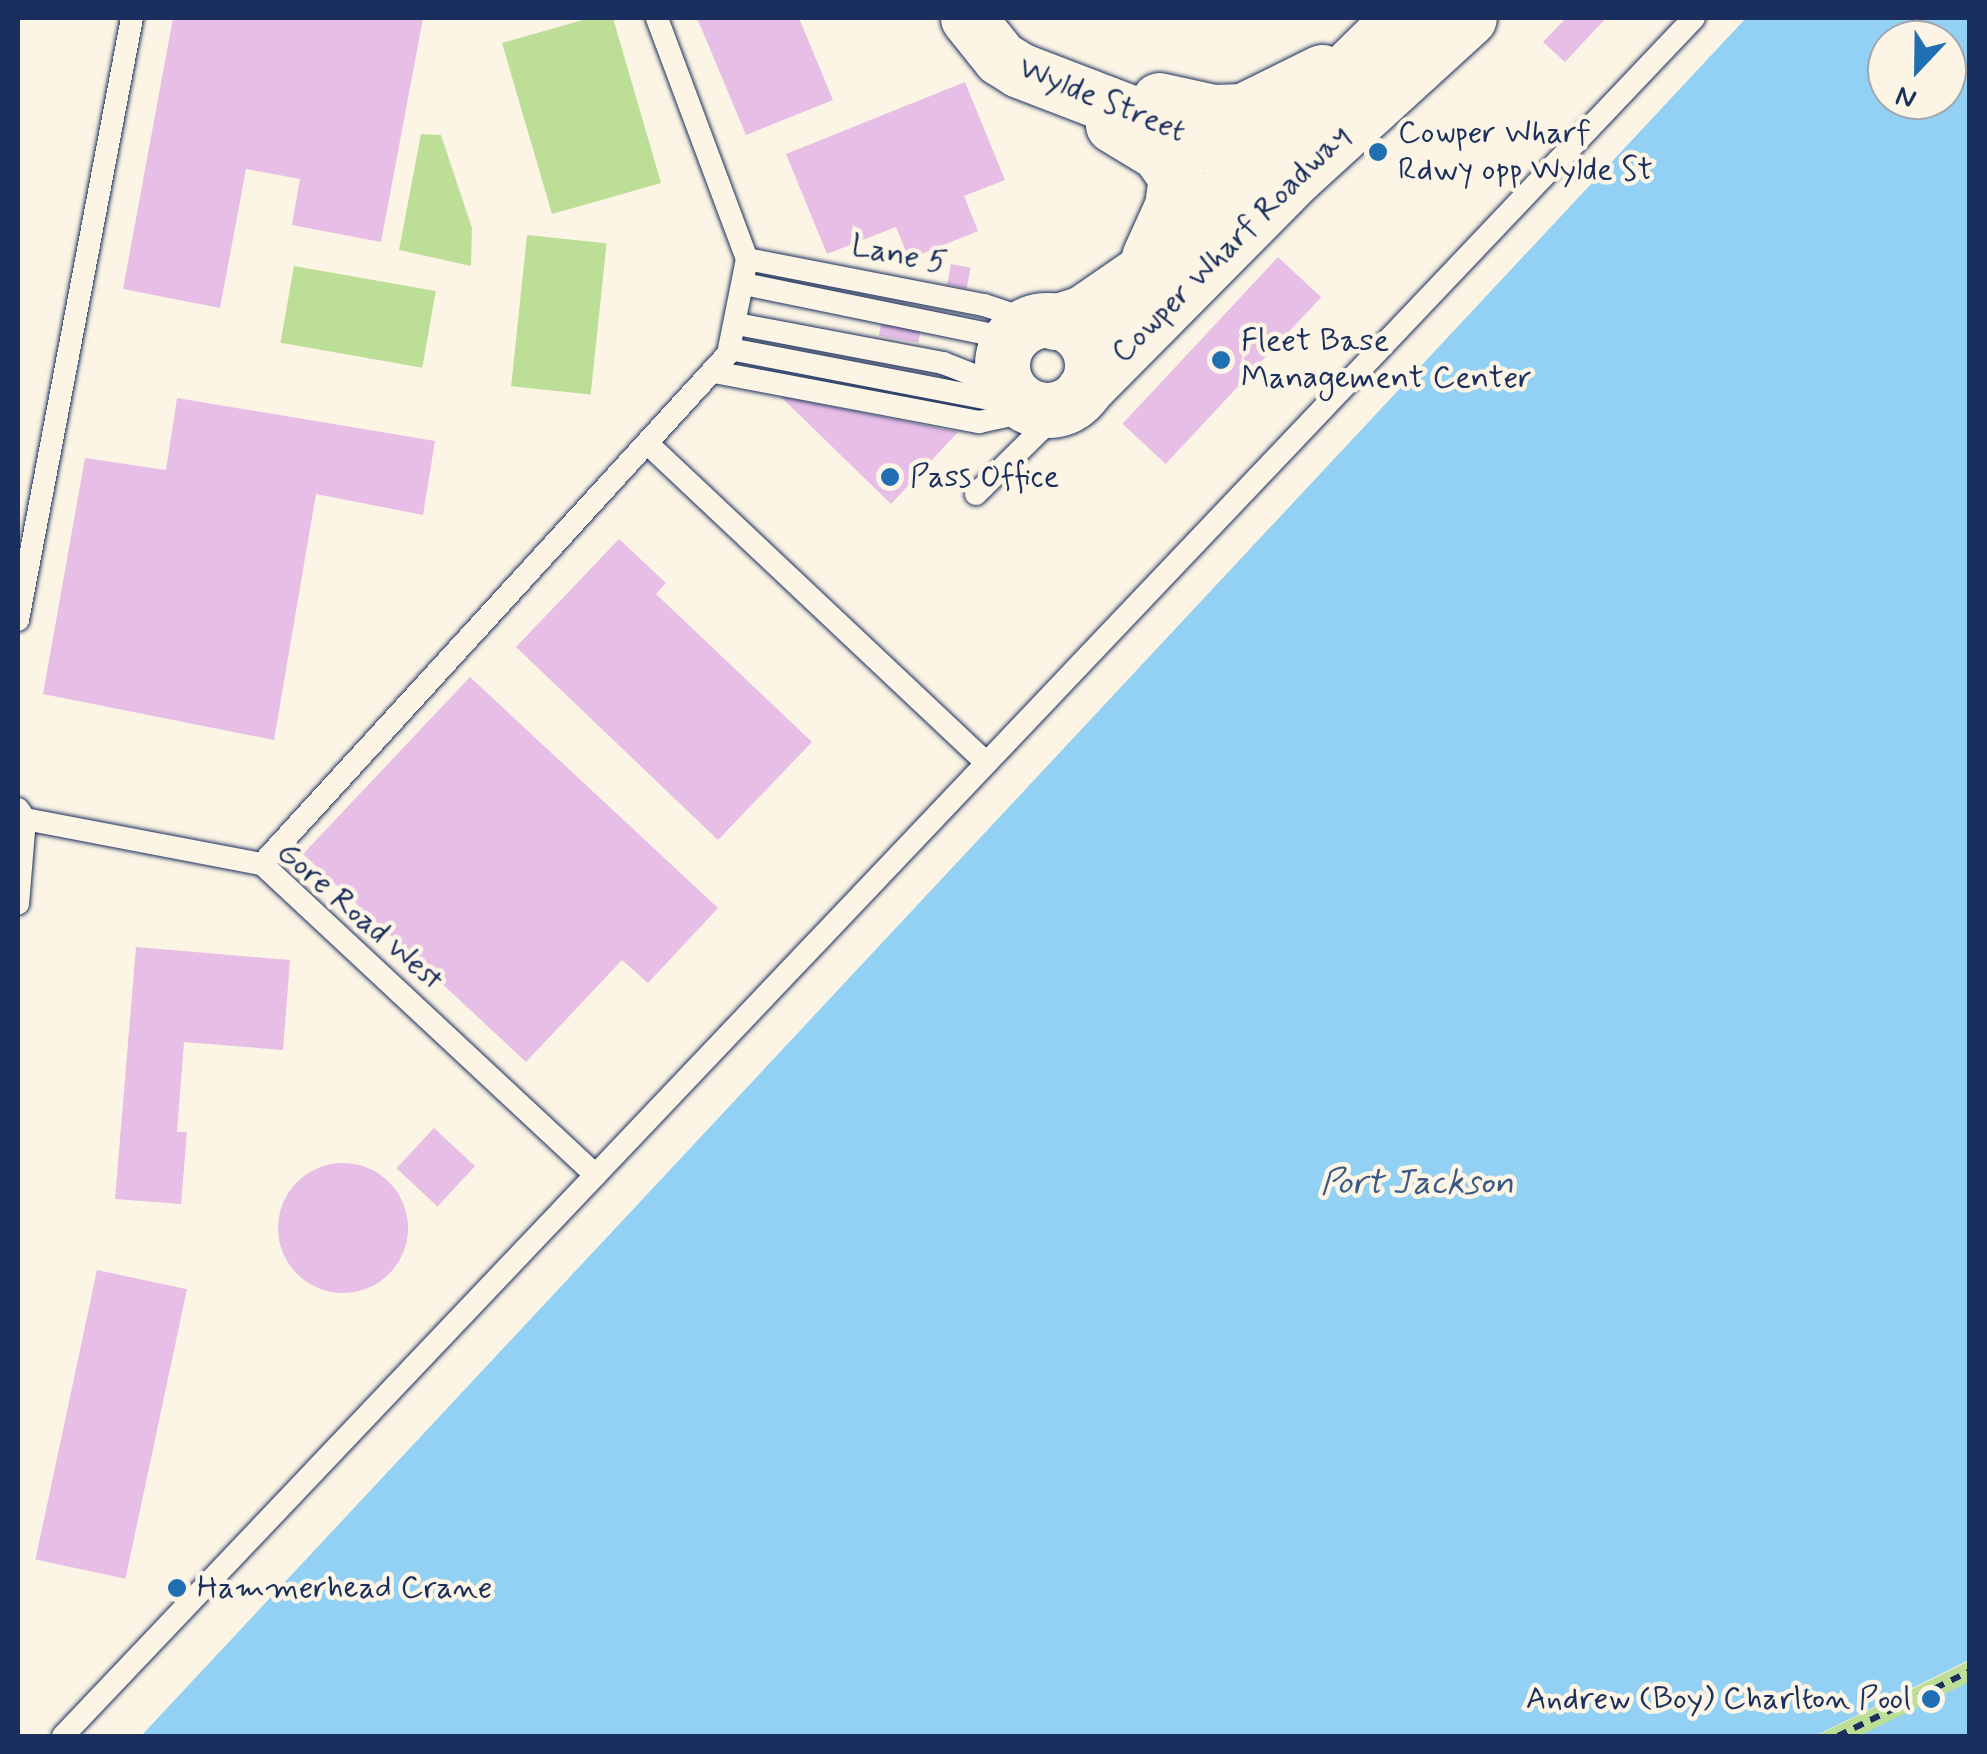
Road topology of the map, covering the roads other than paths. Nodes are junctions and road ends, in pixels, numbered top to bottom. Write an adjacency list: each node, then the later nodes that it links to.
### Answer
1 (132, 18): 18 (lane)
2 (657, 18): 9 (lane)
3 (968, 18): 7 (main road, Wylde Street)
4 (1470, 18): 8 (main road, Cowper Wharf Roadway)
5 (1694, 18): 19 (lane)
6 (1389, 29): 7 (main road); 8 (main road, Cowper Wharf Roadway)
7 (1064, 90): 8 (main road, Wylde Street); 10 (main road)
8 (1258, 187): 10 (main road, Cowper Wharf Roadway); 15 (main road, Cowper Wharf Roadway)
9 (747, 259): 11 (lane); 15 (lane, Lane 5)
10 (1141, 273): 15 (main road, Cowper Wharf Roadway)
11 (744, 284): 12 (lane); 15 (lane)
12 (737, 324): 13 (lane); 15 (lane)
13 (730, 349): 14 (lane); 15 (lane)
14 (714, 372): 15 (lane); 16 (lane)
15 (1041, 373): 17 (lane)
16 (647, 443): 19 (lane); 21 (lane)
17 (976, 494)
18 (18, 620)
19 (986, 762): 23 (lane)
20 (21, 814): 21 (lane, Gore Road West); 22 (lane)
21 (262, 864): 23 (lane, Gore Road West)
22 (18, 904)
23 (596, 1175): 24 (lane)
24 (62, 1736)

